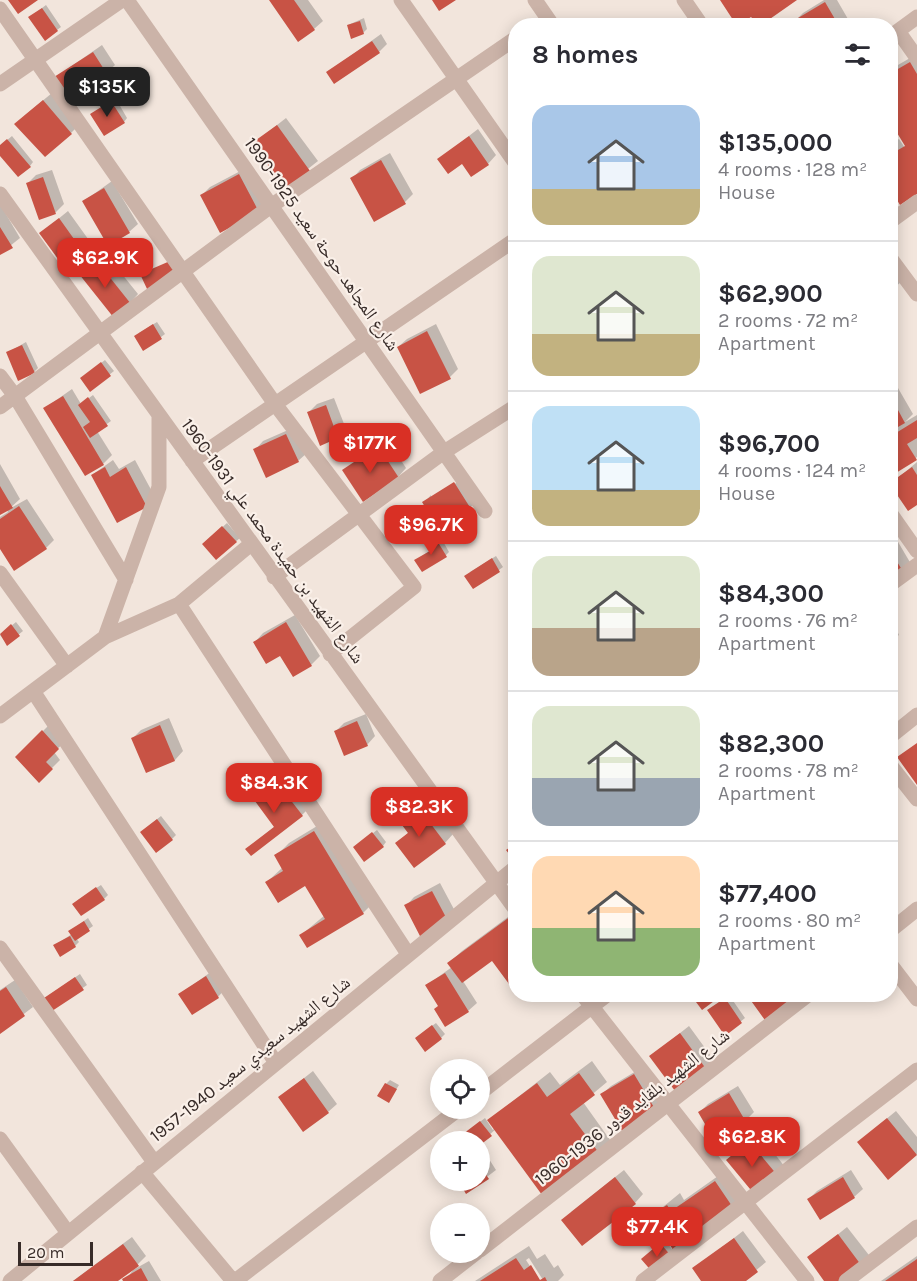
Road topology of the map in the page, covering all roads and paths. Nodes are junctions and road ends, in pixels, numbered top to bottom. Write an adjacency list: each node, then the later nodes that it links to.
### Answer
1 (122, 0): 14 (street)
2 (127, 0): 20 (street, شارع المجاهد حوحة سعيد 1925-1990)
3 (401, 0): 15 (street)
4 (535, 0): 8 (street)
5 (684, 0): 9 (street)
6 (0, 9): 14 (street)
7 (917, 17): 10 (street)
8 (543, 18)
9 (696, 18)
10 (898, 30)
11 (898, 37): 13 (street)
12 (508, 43): 15 (street)
13 (917, 58)
14 (36, 60): 16 (street); 24 (street)
15 (456, 79): 17 (street); 20 (street)
16 (0, 84)
17 (508, 153)
18 (0, 194): 26 (street, شارع الشهيد بن حميدة محمد علي 1931-1960)
19 (917, 202): 21 (street)
20 (271, 206): 24 (street); 27 (street, شارع المجاهد حوحة سعيد 1925-1990)
21 (898, 216)
22 (508, 244): 27 (street)
23 (898, 268): 25 (street)
24 (183, 271): 26 (street); 30 (street)
25 (917, 294)
26 (100, 334): 29 (street); 33 (street, شارع الشهيد بن حميدة محمد علي 1931-1960)
27 (366, 340): 30 (street); 34 (street, شارع المجاهد حوحة سعيد 1925-1990)
28 (0, 375): 29 (street)
29 (15, 396): 31 (street); 45 (street)
30 (275, 404): 35 (street); 37 (street)
31 (0, 407)
32 (508, 411): 34 (street)
33 (159, 416): 35 (street, شارع الشهيد بن حميدة محمد علي 1931-1960); 45 (street)
34 (444, 452): 36 (street, شارع المجاهد حوحة سعيد 1925-1990); 37 (street)
35 (192, 461): 39 (street, شارع الشهيد بن حميدة محمد علي 1931-1960)
36 (485, 510)
37 (361, 514): 43 (street); 48 (street)
38 (898, 524): 40 (street)
39 (251, 544): 43 (street, شارع الشهيد بن حميدة محمد علي 1931-1960); 46 (street)
40 (917, 551)
41 (917, 565): 44 (street)
42 (0, 573): 49 (street)
43 (274, 577): 48 (street, شارع الشهيد بن حميدة محمد علي 1931-1960)
44 (898, 579)
45 (126, 580): 47 (street)
46 (179, 604): 47 (street); 62 (street)
47 (105, 637): 49 (street)
48 (330, 654): 57 (street, شارع الشهيد بن حميدة محمد علي 1931-1960)
49 (67, 666): 50 (street)
50 (33, 691): 52 (street); 69 (street)
51 (917, 715): 53 (street)
52 (0, 716)
53 (898, 730)
54 (898, 775): 55 (street)
55 (917, 800)
56 (508, 873): 57 (street, شارع الشهيد سعيدي سعيد 1940-1957)
57 (495, 883): 58 (street, شارع الشهيد بن حميدة محمد علي 1931-1960); 62 (street, شارع الشهيد سعيدي سعيد 1940-1957)
58 (508, 900)
59 (917, 909): 60 (street)
60 (898, 924)
61 (0, 948): 75 (street)
62 (408, 954): 69 (street, شارع الشهيد سعيدي سعيد 1940-1957)
63 (898, 974): 64 (street)
64 (917, 999)
65 (588, 1002): 68 (street)
66 (598, 1002): 68 (street)
67 (798, 1002): 72 (street, شارع الشهيد بلقايد قدور 1936-1960)
68 (592, 1007): 71 (street); 72 (street)
69 (276, 1063): 75 (street, شارع الشهيد سعيدي سعيد 1940-1957)
70 (917, 1070): 77 (street)
71 (490, 1085)
72 (668, 1104): 77 (street); 80 (street, شارع الشهيد بلقايد قدور 1936-1960)
73 (446, 1119): 83 (street)
74 (0, 1139): 79 (street)
75 (154, 1162): 76 (street, شارع الشهيد سعيدي سعيد 1940-1957)
76 (142, 1172): 79 (street, شارع الشهيد سعيدي سعيد 1940-1957); 83 (street)
77 (744, 1201): 85 (street); 86 (street)
78 (917, 1227): 87 (street)
79 (68, 1233): 82 (street, شارع الشهيد سعيدي سعيد 1940-1957)
80 (490, 1242)
81 (464, 1263): 84 (street, شارع الشهيد بلقايد قدور 1936-1960)
82 (10, 1281)
83 (234, 1281)
84 (441, 1281)
85 (643, 1281)
86 (807, 1281)
87 (846, 1281)

